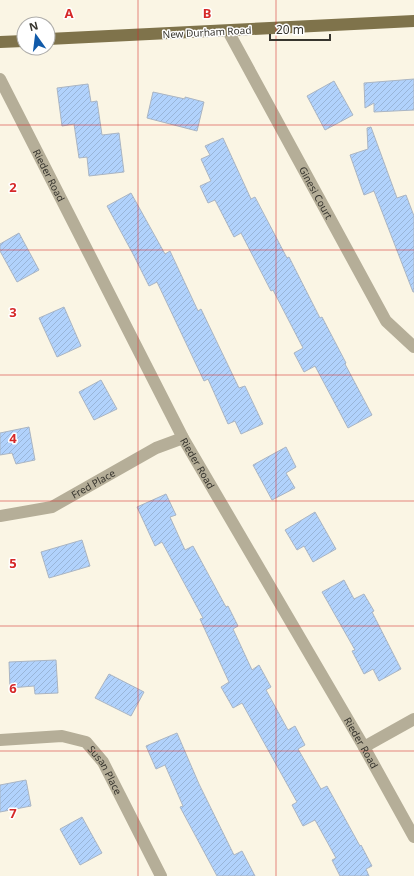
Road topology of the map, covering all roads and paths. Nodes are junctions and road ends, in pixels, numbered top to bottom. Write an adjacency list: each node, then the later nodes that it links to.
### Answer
1 (414, 21): 2 (main road, New Durham Road)
2 (228, 31): 3 (main road, New Durham Road); 7 (street, Ginesi Court)
3 (56, 39)
4 (16, 41): 5 (main road)
5 (0, 42)
6 (0, 79): 8 (street, Rieder Road)
7 (414, 347)
8 (183, 438): 9 (street, Fred Place); 12 (street, Rieder Road)
9 (0, 516)
10 (414, 720): 12 (street)
11 (0, 740): 14 (street, Susan Place)
12 (364, 747): 13 (street, Rieder Road)
13 (414, 837)
14 (161, 876)

